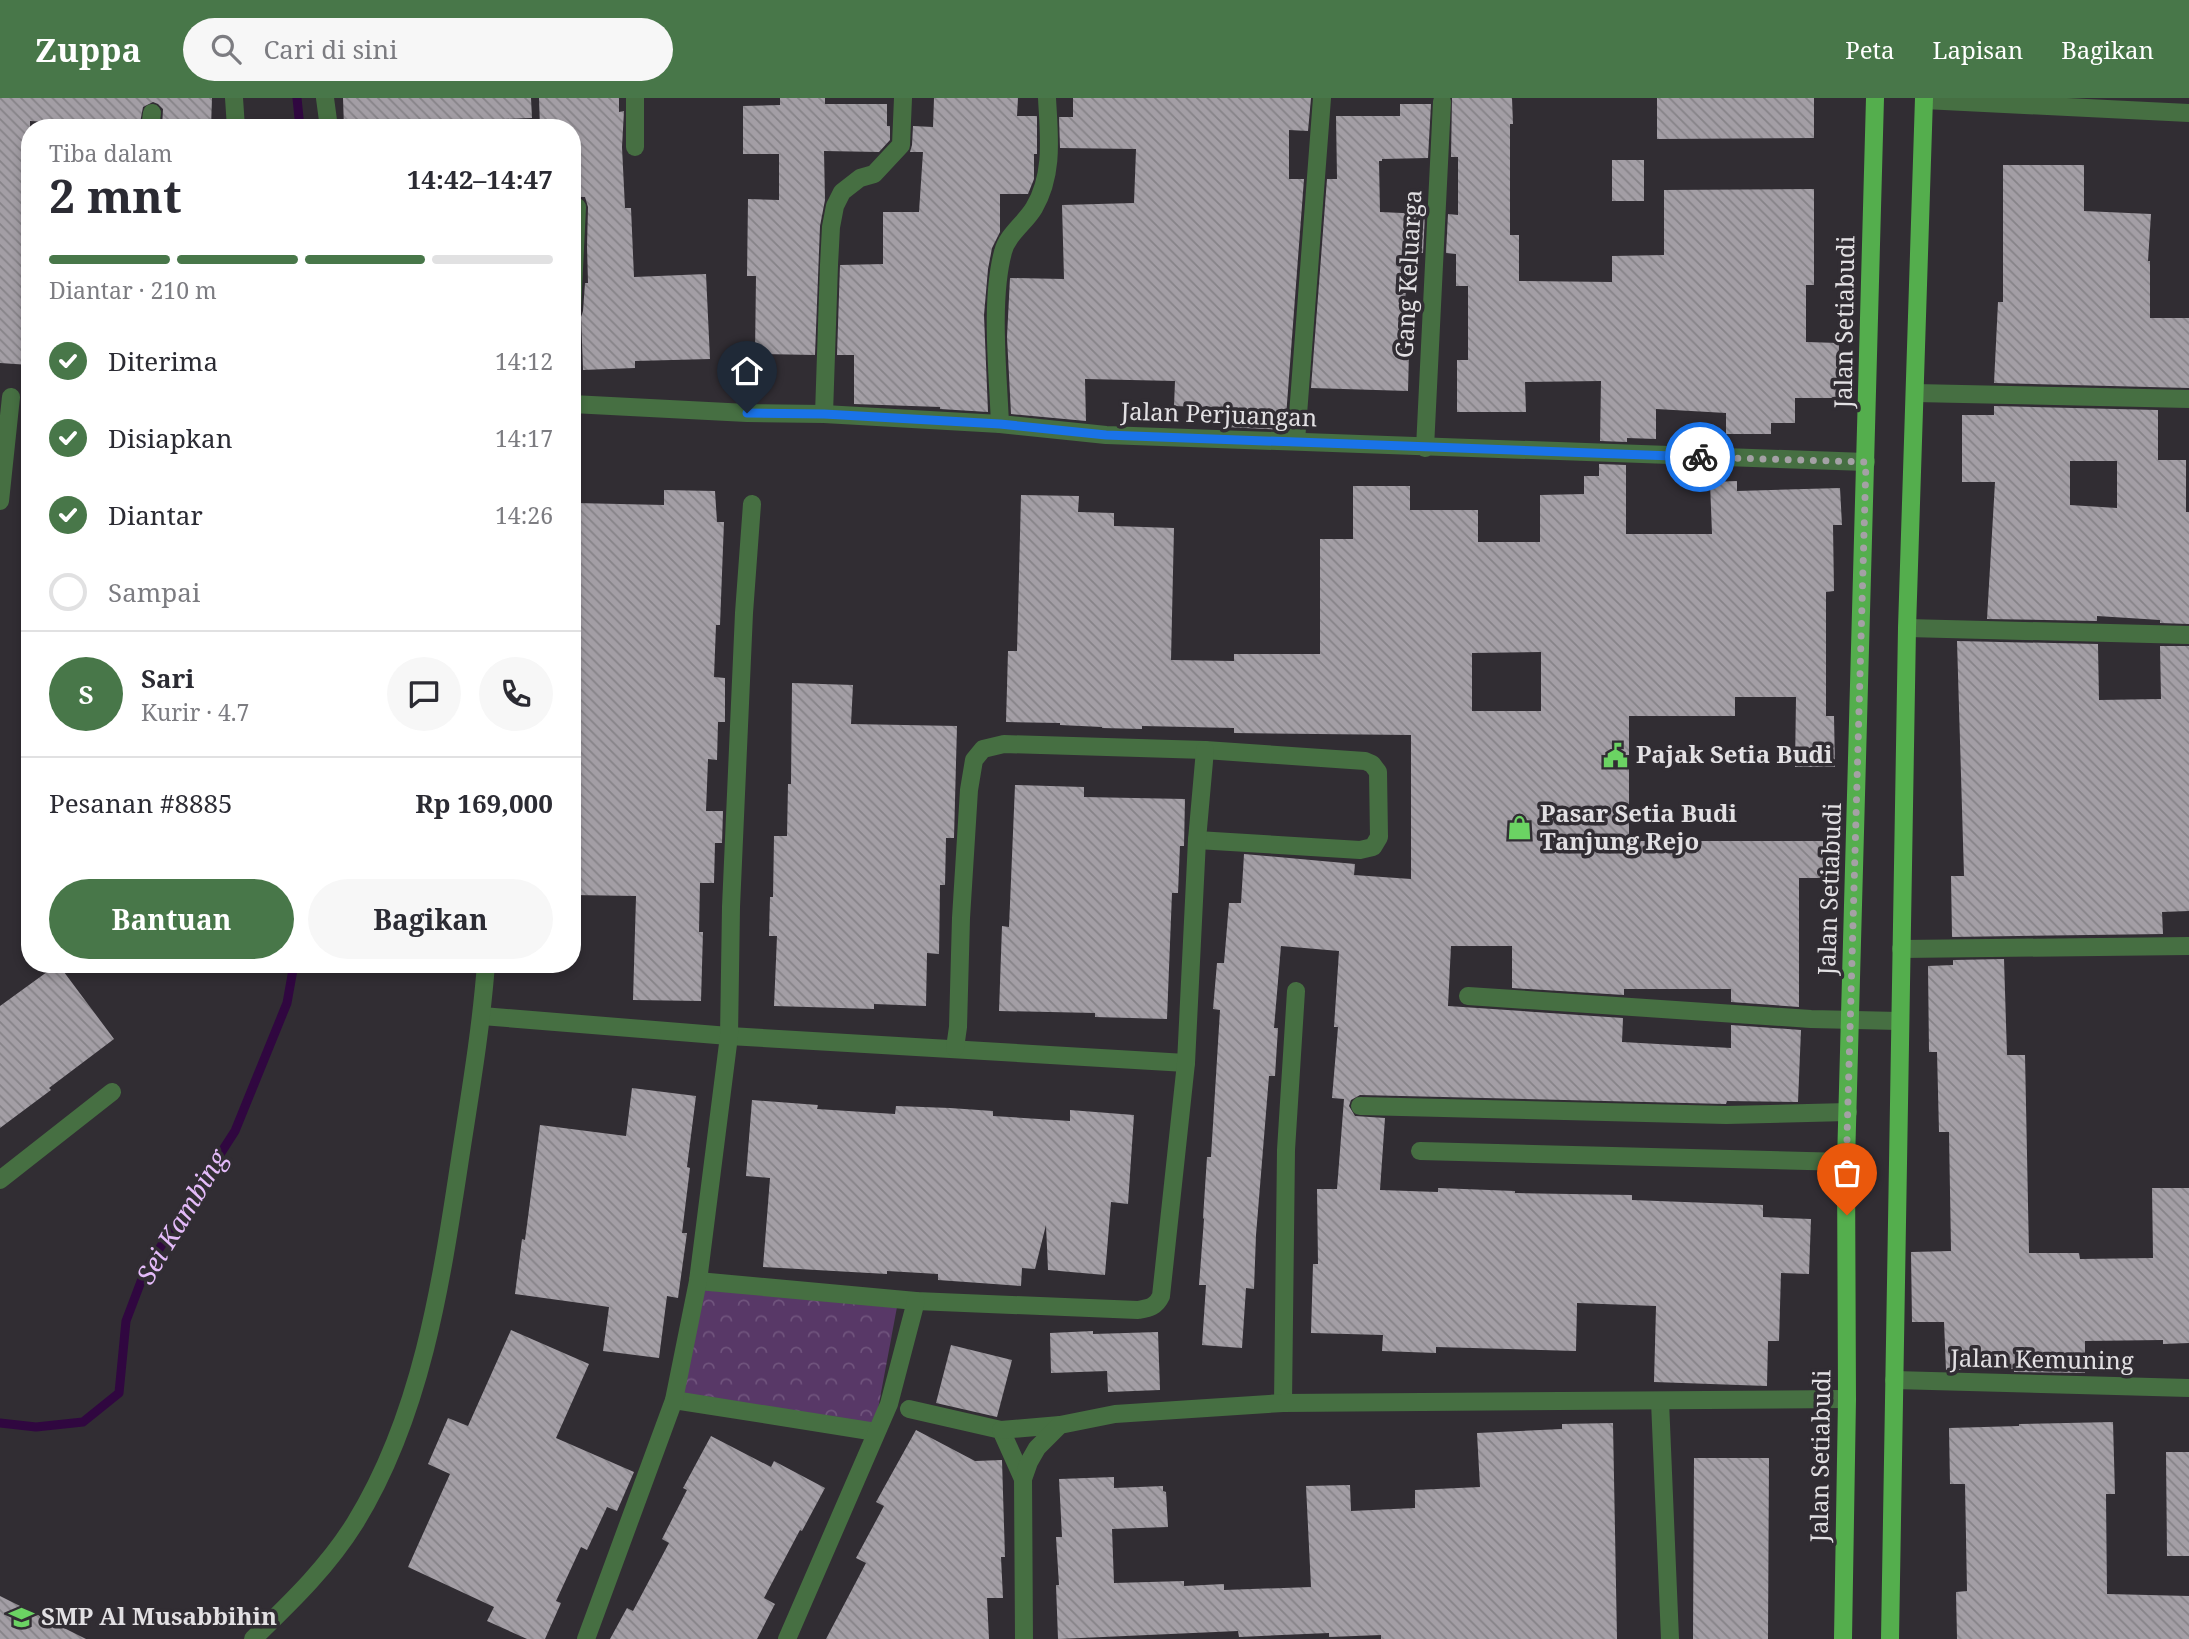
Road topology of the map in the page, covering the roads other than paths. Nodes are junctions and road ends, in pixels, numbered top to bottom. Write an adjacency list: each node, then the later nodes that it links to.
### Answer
1 (234, 98): 11 (street)
2 (325, 98): 12 (street)
3 (635, 98): 13 (street)
4 (902, 98): 18 (street)
5 (1047, 98): 19 (street)
6 (1322, 98): 20 (street)
7 (1875, 98): 22 (main road, Jalan Setiabudi)
8 (1924, 99): 10 (street); 14 (main road)
9 (1442, 102): 21 (street, Gang Keluarga)
10 (2189, 113)
11 (235, 119)
12 (328, 119)
13 (635, 147)
14 (1914, 393): 16 (street); 25 (main road)
15 (5, 397): 23 (street)
16 (2189, 399)
17 (581, 404): 18 (street, Jalan Perjuangan)
18 (824, 414): 19 (street, Jalan Perjuangan)
19 (1000, 424): 20 (street, Jalan Perjuangan)
20 (1296, 441): 21 (street, Jalan Perjuangan)
21 (1425, 448): 22 (street, Jalan Perjuangan)
22 (1866, 462): 35 (main road, Jalan Setiabudi)
23 (0, 501)
24 (752, 504): 37 (street)
25 (1907, 628): 26 (street); 30 (main road)
26 (2189, 635)
27 (1205, 750): 28 (street); 28 (street); 38 (street)
28 (1197, 840): 39 (street)
29 (2189, 946): 30 (street)
30 (1901, 949): 36 (main road)
31 (485, 973): 34 (street)
32 (1296, 991): 53 (street)
33 (1468, 996): 35 (street)
34 (482, 1016): 37 (street); 59 (street)
35 (1850, 1020): 36 (street); 42 (main road, Jalan Setiabudi)
36 (1899, 1021): 48 (main road)
37 (729, 1036): 38 (street); 46 (street)
38 (955, 1048): 39 (street)
39 (1186, 1063): 47 (street)
40 (112, 1092): 45 (street)
41 (1360, 1106): 42 (street)
42 (1848, 1112): 44 (main road, Jalan Setiabudi)
43 (1420, 1152): 44 (street)
44 (1846, 1162): 50 (main road, Jalan Setiabudi)
45 (0, 1180)
46 (698, 1281): 47 (street); 51 (street)
47 (916, 1301): 57 (street)
48 (1894, 1380): 49 (street, Jalan Kemuning); 65 (main road)
49 (2189, 1388)
50 (1847, 1399): 52 (street); 64 (main road, Jalan Setiabudi)
51 (674, 1400): 57 (street); 60 (street)
52 (1660, 1401): 53 (street); 63 (street)
53 (1283, 1403): 55 (street)
54 (909, 1409): 56 (street)
55 (1060, 1425): 56 (street); 58 (street)
56 (1001, 1430): 58 (street)
57 (876, 1432): 61 (street)
58 (1023, 1479): 62 (street)
59 (253, 1639)
60 (586, 1639)
61 (787, 1639)
62 (1024, 1639)
63 (1670, 1639)
64 (1843, 1639)
65 (1889, 1639)

